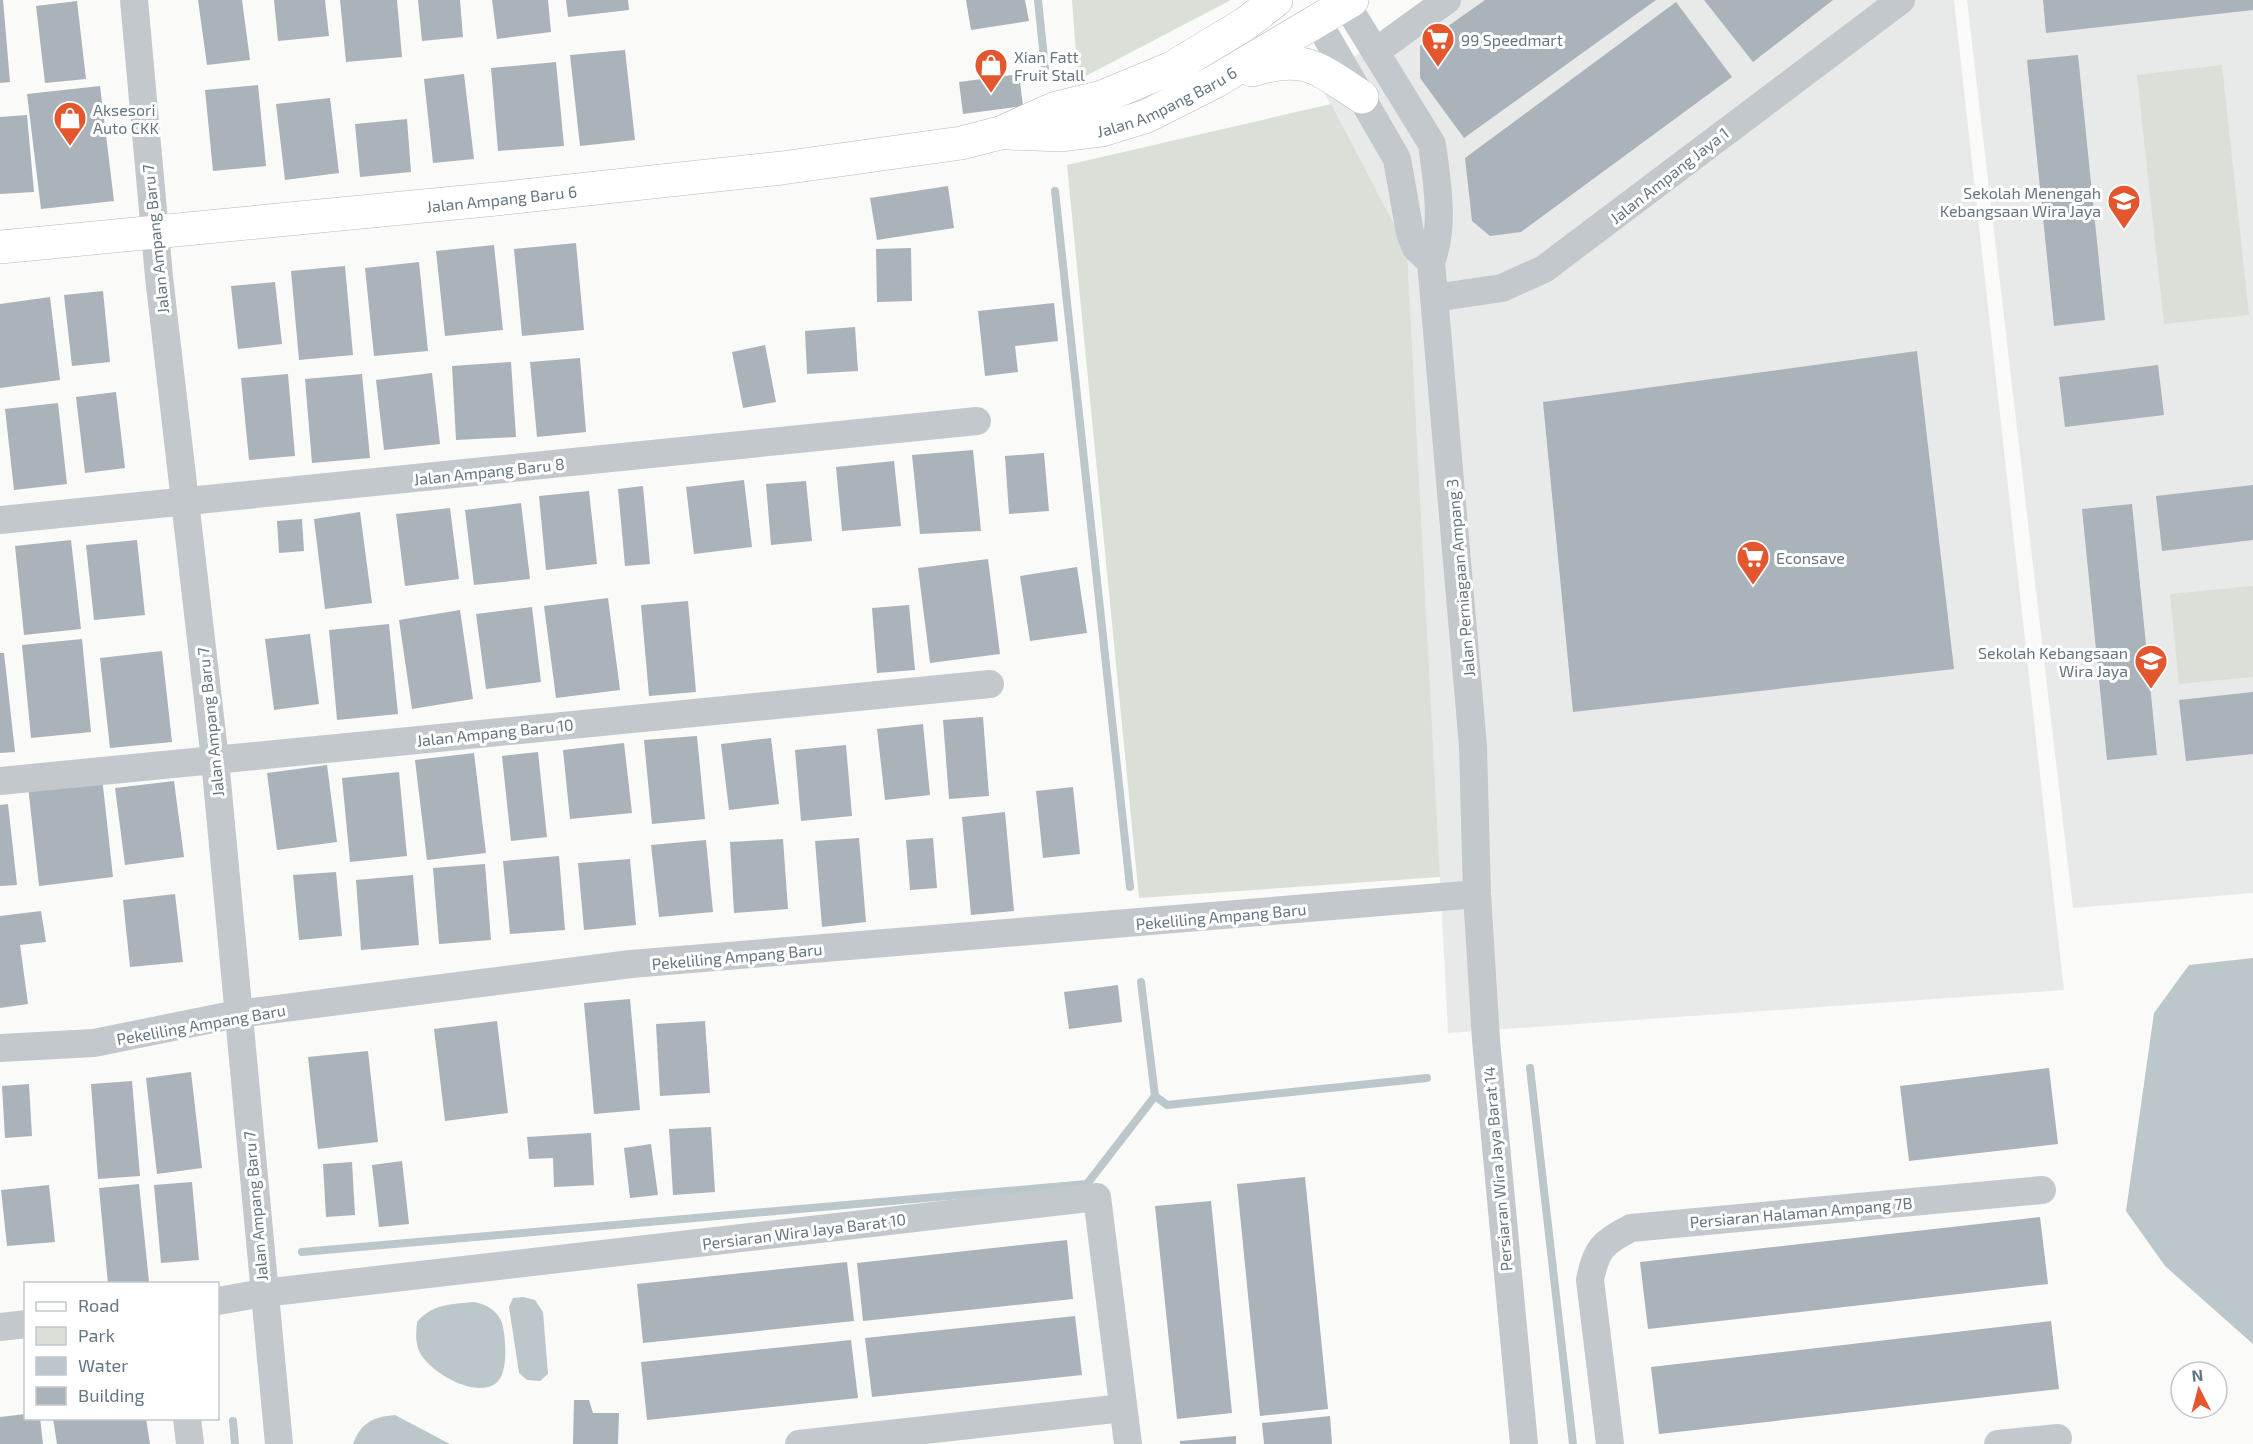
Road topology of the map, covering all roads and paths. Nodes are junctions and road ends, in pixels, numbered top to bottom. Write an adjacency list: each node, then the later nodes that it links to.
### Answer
1 (134, 0): 11 (street, Jalan Ampang Baru 7)
2 (1276, 0): 8 (main road, Jalan Ampang Baru 6)
3 (1447, 0): 6 (street)
4 (1892, 3): 14 (street, Jalan Ampang Jaya 1)
5 (1333, 6): 6 (street, Jalan Perniagaan Ampang 3); 7 (main road, Jalan Ampang Baru 6); 8 (main road); 9 (street)
6 (1375, 52): 13 (street, Jalan Perniagaan Ampang 3)
7 (1216, 81): 9 (main road); 10 (main road, Jalan Ampang Baru 6)
8 (1102, 97): 10 (main road, Jalan Ampang Baru 6)
9 (1362, 97): 13 (street)
10 (1000, 133): 11 (main road, Jalan Ampang Baru 6)
11 (154, 232): 12 (main road, Jalan Ampang Baru 6); 16 (street, Jalan Ampang Baru 7)
12 (0, 247)
13 (1431, 262): 14 (street, Jalan Perniagaan Ampang 3)
14 (1434, 298): 21 (street, Jalan Perniagaan Ampang 3)
15 (977, 421): 16 (street, Jalan Ampang Baru 8)
16 (185, 501): 17 (street, Jalan Ampang Baru 8); 19 (street, Jalan Ampang Baru 7)
17 (0, 520)
18 (990, 684): 19 (street, Jalan Ampang Baru 10)
19 (215, 760): 20 (street, Jalan Ampang Baru 10); 22 (street, Jalan Ampang Baru 7)
20 (0, 781)
21 (1477, 894): 22 (street, Pekeliling Ampang Baru); 37 (street, Persiaran Wira Jaya Barat 14)
22 (237, 1014): 23 (street, Pekeliling Ampang Baru); 25 (street, Jalan Ampang Baru 7)
23 (0, 1048)
24 (2042, 1190): 38 (street, Persiaran Halaman Ampang 7B)
25 (263, 1293): 26 (street); 29 (street, Persiaran Wira Jaya Barat 10); 34 (street, Jalan Ampang Baru 7)
26 (219, 1301)
27 (24, 1324): 28 (street)
28 (0, 1327)
29 (1123, 1408): 31 (street); 36 (street, Persiaran Wira Jaya Barat 10)
30 (187, 1420): 33 (street)
31 (929, 1437): 35 (street)
32 (2058, 1438): 39 (street)
33 (190, 1444)
34 (279, 1444)
35 (799, 1444)
36 (1128, 1444)
37 (1524, 1444)
38 (1610, 1444)
39 (1998, 1444)

